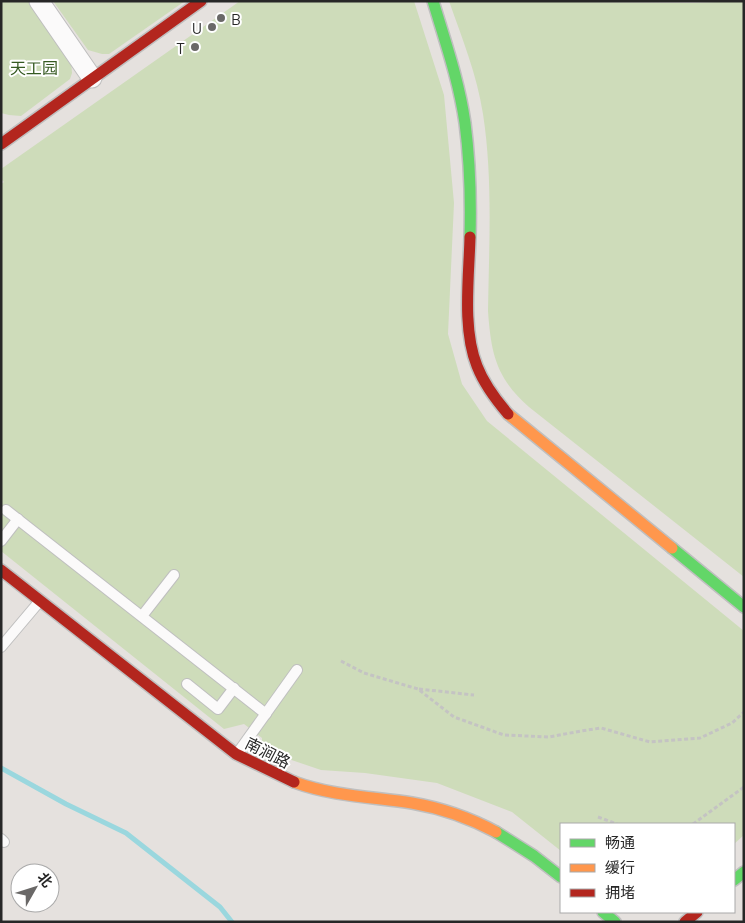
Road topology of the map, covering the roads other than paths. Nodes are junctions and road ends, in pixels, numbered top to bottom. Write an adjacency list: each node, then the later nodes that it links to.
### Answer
1 (38, 1): 4 (street)
2 (201, 1): 4 (street)
3 (433, 1): 12 (street)
4 (92, 78): 5 (street)
5 (2, 140)
6 (6, 510): 7 (lane)
7 (18, 519): 8 (lane); 13 (lane)
8 (1, 541)
9 (1, 570): 11 (street, 南涧路)
10 (174, 575): 13 (lane)
11 (39, 601): 14 (lane); 19 (street, 南涧路)
12 (744, 607)
13 (142, 616): 17 (lane)
14 (1, 647)
15 (298, 670): 18 (lane)
16 (186, 684): 17 (lane)
17 (234, 688): 18 (lane)
18 (266, 714): 19 (lane)
19 (236, 754): 20 (street, 南涧路)
20 (560, 877)
21 (604, 913): 23 (street)
22 (696, 913): 24 (street)
23 (615, 922)
24 (685, 922)

